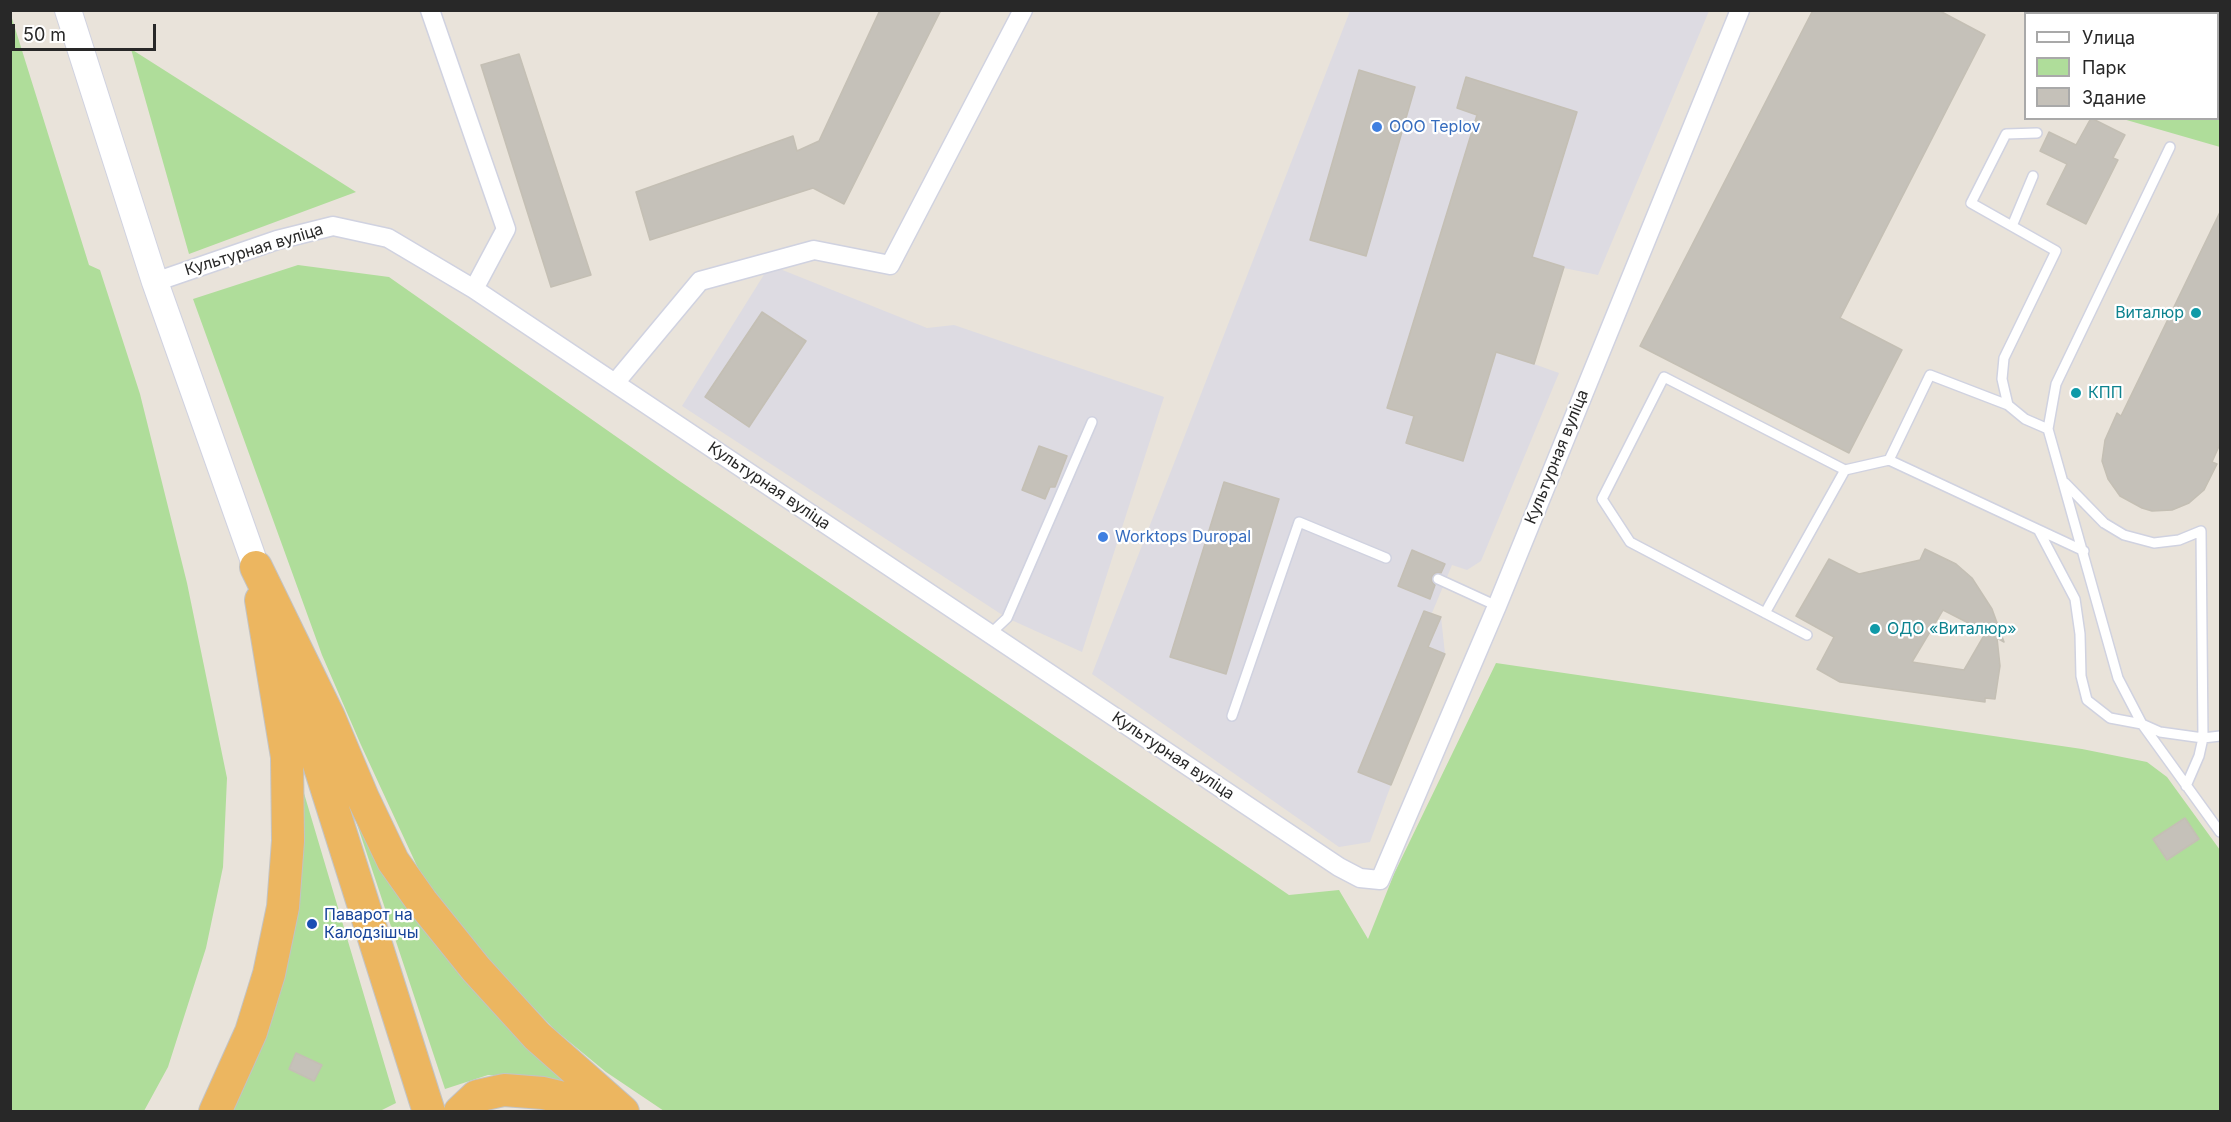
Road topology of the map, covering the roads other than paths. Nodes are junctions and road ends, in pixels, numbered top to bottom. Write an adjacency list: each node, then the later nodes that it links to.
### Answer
1 (68, 10): 9 (main road)
2 (430, 10): 10 (street)
3 (1023, 10): 11 (street)
4 (1740, 10): 23 (street, Культурная вуліца)
5 (2037, 133): 8 (lane)
6 (2170, 147): 14 (lane)
7 (2033, 176): 8 (lane)
8 (2012, 226): 12 (lane)
9 (155, 282): 10 (street, Культурная вуліца); 21 (main road)
10 (474, 289): 11 (street, Культурная вуліца)
11 (615, 383): 25 (street, Культурная вуліца)
12 (2008, 405): 14 (lane); 15 (lane)
13 (1092, 422): 25 (lane)
14 (2048, 429): 17 (lane)
15 (1889, 460): 16 (lane); 18 (lane)
16 (1845, 470): 24 (lane); 24 (lane)
17 (2061, 479): 19 (lane); 30 (lane)
18 (2039, 531): 19 (lane); 28 (lane)
19 (2084, 550): 28 (lane)
20 (1386, 558): 27 (lane)
21 (256, 567): 33 (highway); 34 (highway); 37 (highway)
22 (1438, 579): 23 (lane)
23 (1497, 606): 25 (street, Культурная вуліца)
24 (1765, 613): 26 (lane)
25 (990, 634)
26 (1807, 635)
27 (1232, 716)
28 (2142, 724): 30 (lane); 31 (lane)
29 (2220, 736): 30 (lane)
30 (2203, 738): 31 (lane)
31 (2186, 786): 32 (lane)
32 (2220, 832)
33 (215, 1112)
34 (429, 1112)
35 (460, 1112): 36 (highway)
36 (607, 1112)
37 (623, 1112)

